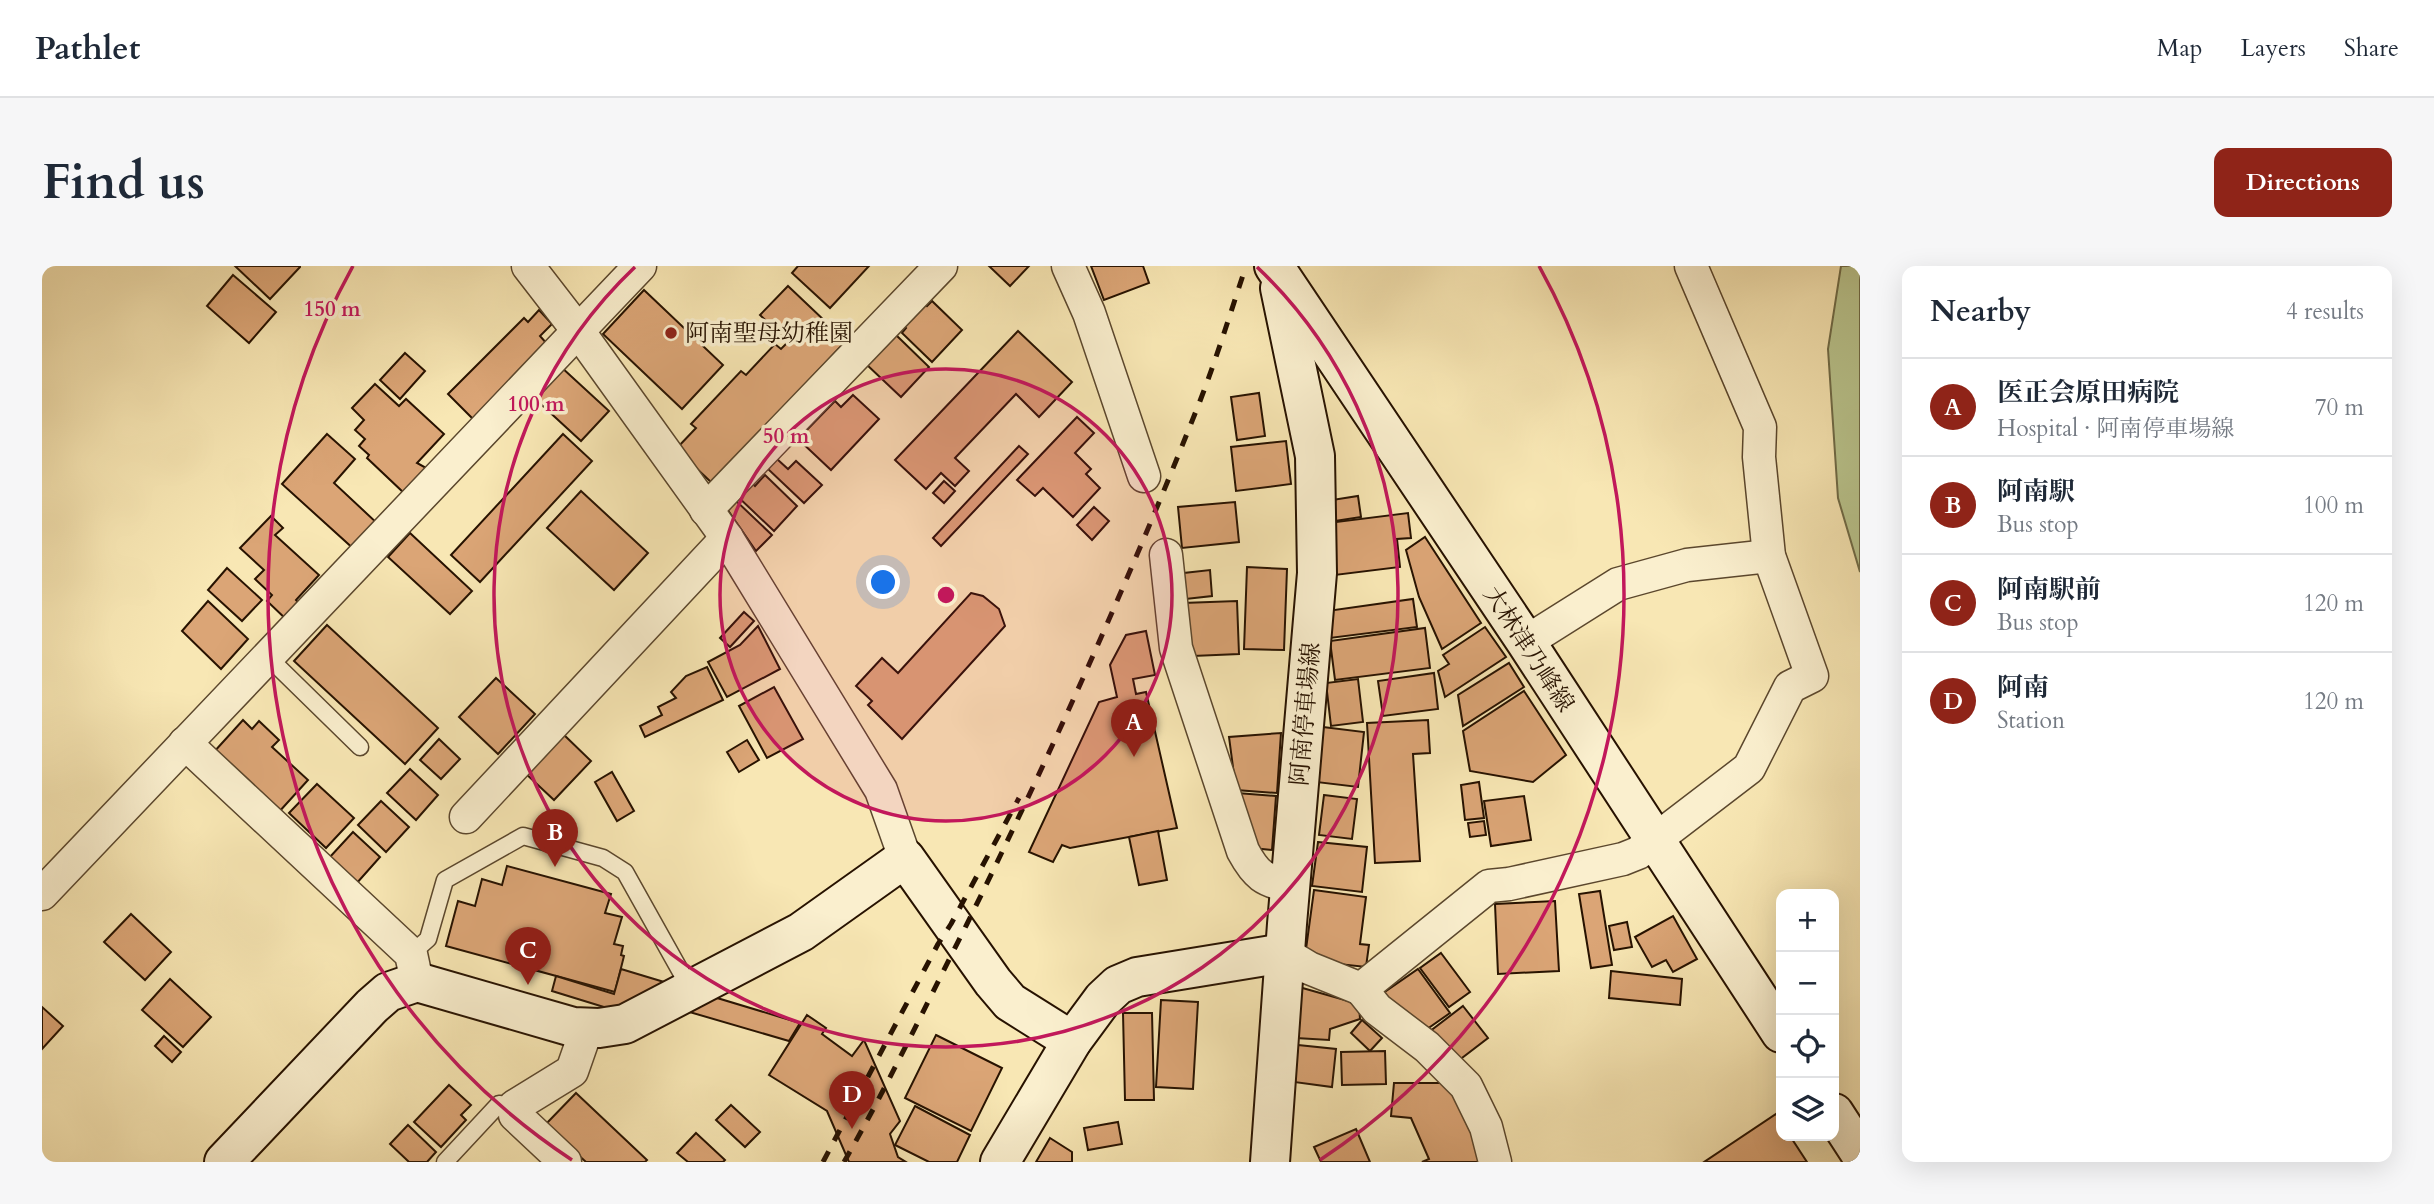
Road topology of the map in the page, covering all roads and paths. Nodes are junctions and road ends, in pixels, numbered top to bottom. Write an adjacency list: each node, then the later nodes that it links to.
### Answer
1 (528, 266): 7 (street)
2 (640, 266): 7 (street)
3 (941, 266): 9 (street)
4 (1068, 266): 8 (street)
5 (1691, 266): 12 (street)
6 (1276, 267): 13 (main road, 大林津乃峰線); 21 (main road, 阿南停車場線)
7 (579, 332): 9 (street); 14 (street)
8 (1144, 476)
9 (706, 510): 10 (street)
10 (727, 538): 17 (street); 19 (street)
11 (1166, 555): 21 (street)
12 (1769, 556): 13 (street); 18 (street)
13 (1525, 642): 18 (main road, 大林津乃峰線)
14 (268, 657): 15 (street); 16 (lane)
15 (186, 743): 20 (street); 23 (street)
16 (360, 747)
17 (466, 817)
18 (1654, 840): 24 (street); 26 (main road, 大林津乃峰線)
19 (905, 858): 25 (main road); 28 (main road)
20 (47, 877)
21 (1290, 886): 22 (main road, 阿南停車場線)
22 (1284, 953): 24 (street); 28 (main road); 36 (main road, 阿南停車場線)
23 (414, 968): 25 (lane); 27 (main road); 32 (main road)
24 (1361, 989): 37 (street)
25 (691, 990): 27 (main road)
26 (1776, 1025)
27 (587, 1028): 29 (street)
28 (1072, 1041): 35 (main road)
29 (515, 1106): 33 (lane); 34 (street)
30 (1839, 1121): 31 (main road)
31 (1860, 1153)
32 (224, 1162)
33 (445, 1162)
34 (565, 1162)
35 (1000, 1162)
36 (1270, 1162)
37 (1495, 1162)

